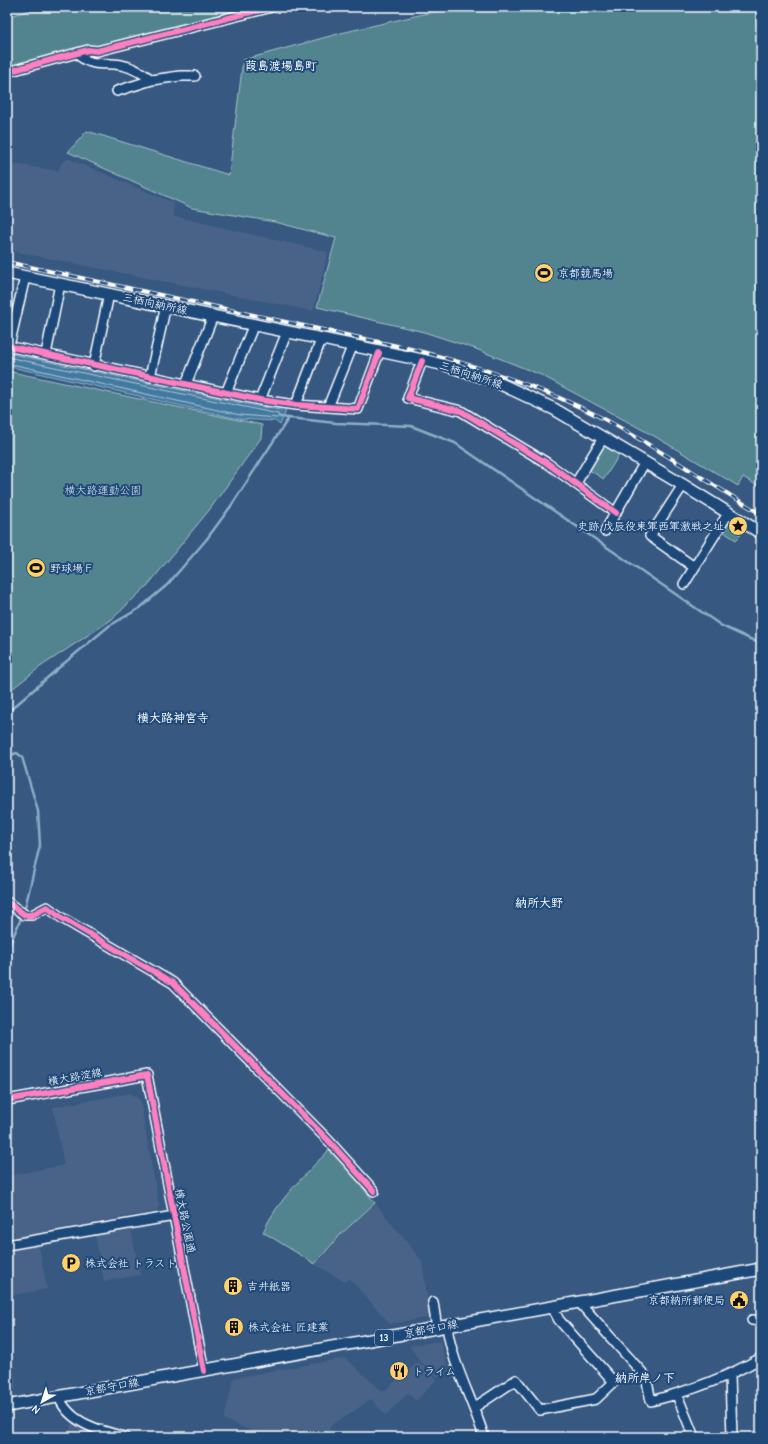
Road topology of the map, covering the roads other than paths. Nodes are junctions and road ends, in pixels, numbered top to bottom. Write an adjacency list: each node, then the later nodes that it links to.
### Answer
1 (272, 7): 4 (street)
2 (108, 50): 3 (street)
3 (82, 56): 6 (street); 7 (street)
4 (7, 72)
5 (195, 76): 7 (street)
6 (7, 78)
7 (152, 80): 8 (street)
8 (117, 91)
9 (7, 273): 10 (main road, 三栖向納所線)
10 (25, 277): 11 (main road, 三栖向納所線); 18 (street)
11 (60, 284): 12 (main road, 三栖向納所線); 21 (street)
12 (109, 294): 13 (main road, 三栖向納所線); 23 (street)
13 (166, 306): 14 (main road, 三栖向納所線); 24 (street)
14 (213, 316): 15 (main road, 三栖向納所線); 25 (street)
15 (254, 324): 16 (main road, 三栖向納所線); 26 (street)
16 (287, 332): 17 (main road, 三栖向納所線); 27 (street)
17 (321, 340): 19 (main road, 三栖向納所線); 28 (street)
18 (8, 346): 21 (street)
19 (352, 346): 20 (main road, 三栖向納所線); 29 (street)
20 (380, 352): 22 (main road, 三栖向納所線); 29 (street)
21 (46, 354): 23 (street)
22 (422, 361): 30 (main road, 三栖向納所線); 32 (street)
23 (94, 366): 24 (street)
24 (150, 377): 25 (street)
25 (186, 384): 26 (street)
26 (226, 393): 27 (street)
27 (260, 400): 28 (street)
28 (296, 405): 29 (street)
29 (328, 407)
30 (603, 438): 31 (main road, 三栖向納所線); 32 (street)
31 (645, 462): 33 (main road, 三栖向納所線); 35 (street)
32 (576, 483): 35 (street)
33 (684, 485): 34 (main road, 三栖向納所線); 38 (street)
34 (729, 512): 37 (main road, 三栖向納所線); 38 (street)
35 (616, 513): 36 (street)
36 (604, 531)
37 (761, 533)
38 (694, 567): 39 (street)
39 (684, 584)
40 (7, 902): 43 (street)
41 (147, 1075): 42 (street, 横大路淀線); 44 (street, 横大路公園通)
42 (7, 1100)
43 (374, 1191)
44 (174, 1216): 45 (street); 52 (street, 横大路公園通)
45 (7, 1245)
46 (761, 1269): 48 (main road, 京都守口線 / 13)
47 (433, 1302): 50 (street)
48 (579, 1302): 49 (main road, 京都守口線 / 13); 54 (street)
49 (552, 1306): 50 (main road, 京都守口線 / 13); 57 (street)
50 (442, 1328): 52 (main road, 京都守口線 / 13); 57 (street)
51 (761, 1358): 53 (street)
52 (204, 1371): 55 (main road, 京都守口線 / 13)
53 (730, 1376): 54 (street); 61 (street)
54 (677, 1395): 60 (street)
55 (59, 1397): 56 (main road, 京都守口線 / 13); 58 (street)
56 (7, 1406)
57 (475, 1406): 59 (street)
58 (125, 1437)
59 (484, 1437)
60 (694, 1437)
61 (732, 1437)

